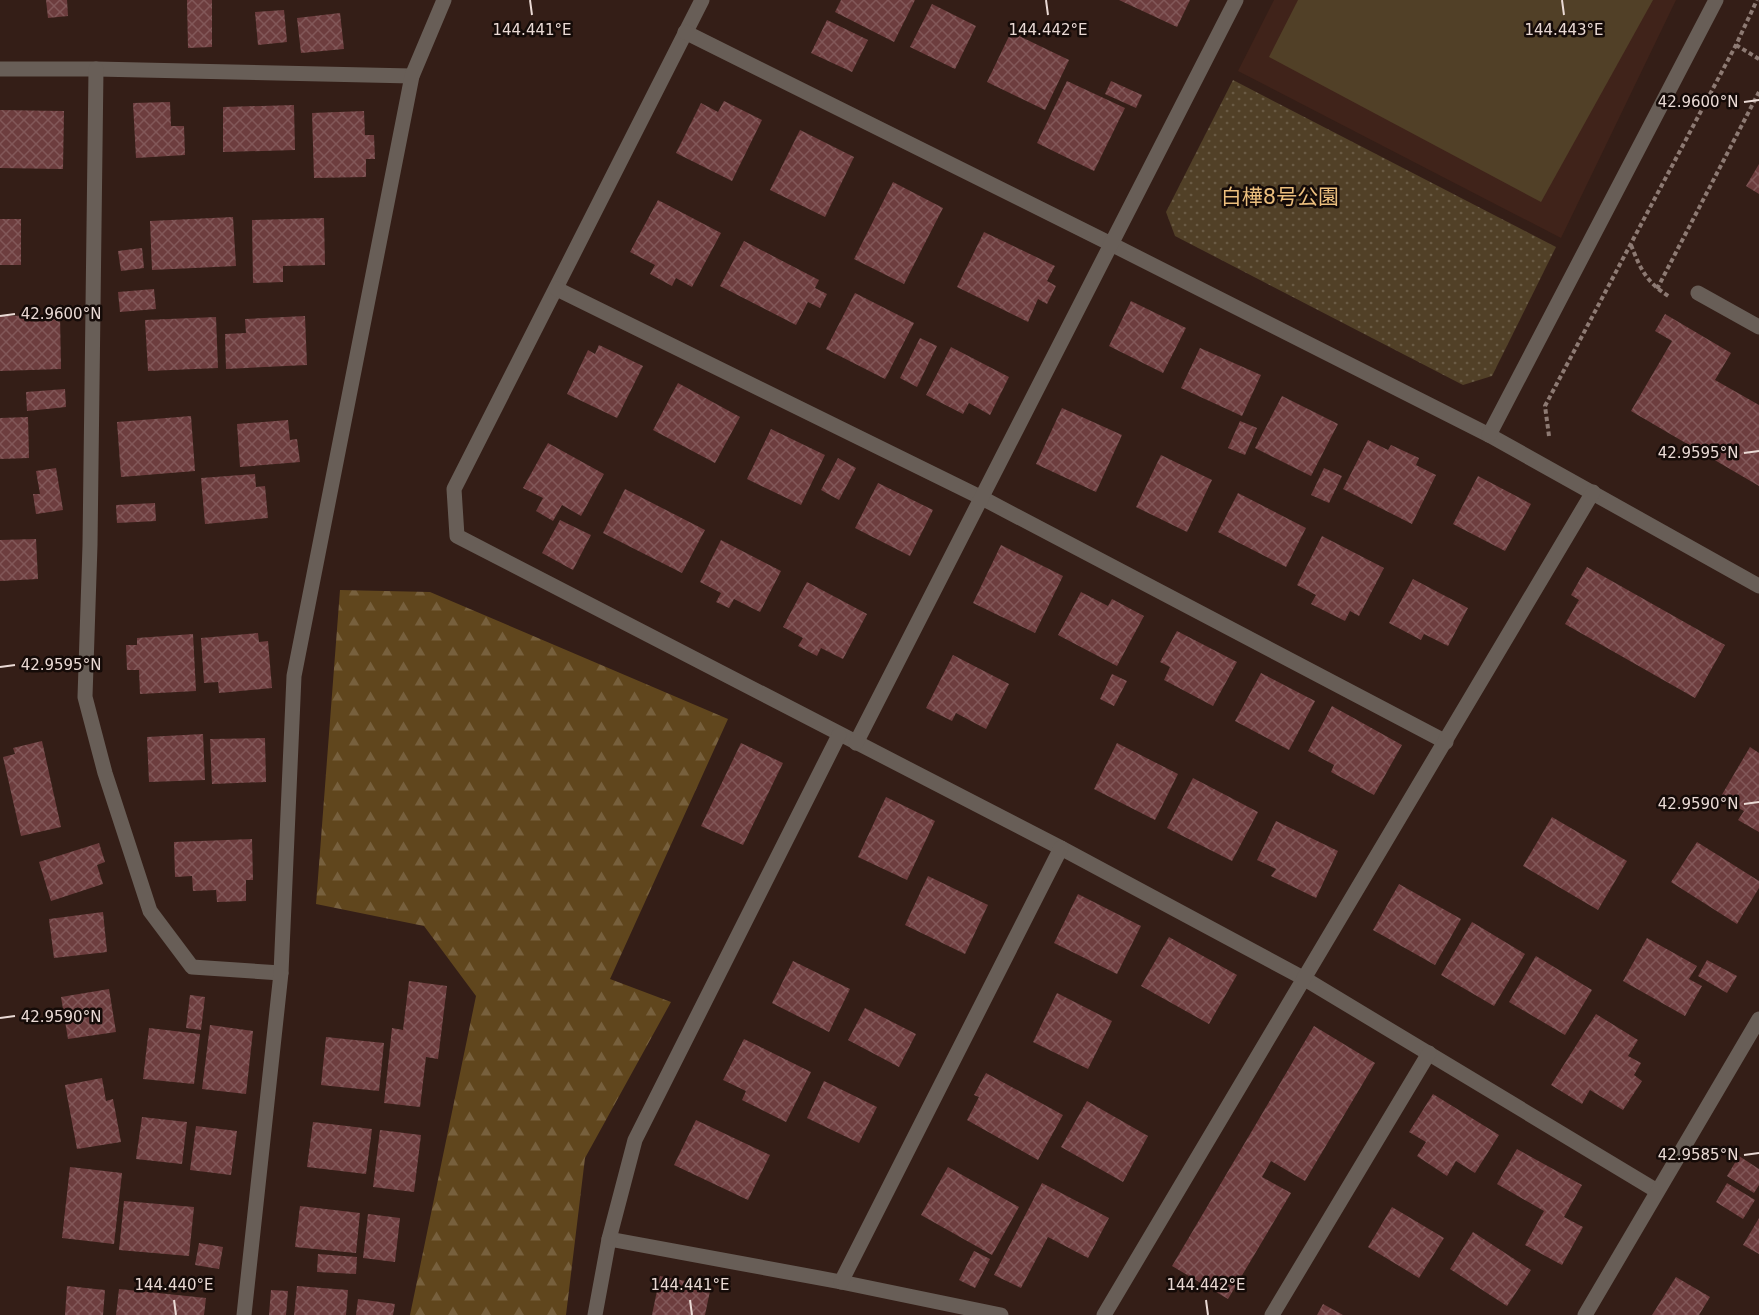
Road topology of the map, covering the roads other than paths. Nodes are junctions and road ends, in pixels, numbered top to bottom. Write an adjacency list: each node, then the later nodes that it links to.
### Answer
1 (444, 0): 8 (street)
2 (702, 0): 5 (street)
3 (1236, 0): 9 (street)
4 (1716, 0): 13 (street)
5 (685, 32): 9 (street); 10 (street)
6 (0, 69): 7 (street)
7 (96, 69): 8 (street); 21 (street)
8 (412, 76): 21 (street)
9 (1111, 244): 13 (street); 15 (street)
10 (557, 289): 15 (street); 17 (street)
11 (1698, 293): 12 (street)
12 (1759, 327)
13 (1489, 435): 14 (street)
14 (1593, 492): 16 (street); 18 (street)
15 (982, 498): 18 (street); 19 (street)
16 (1759, 586)
17 (839, 735): 19 (street); 26 (street)
18 (1446, 742): 22 (street)
19 (856, 743): 20 (street)
20 (1060, 848): 22 (street); 27 (street)
21 (281, 973): 28 (street)
22 (1305, 979): 24 (street); 31 (street)
23 (1759, 1019): 25 (street)
24 (1429, 1053): 25 (street); 32 (street)
25 (1657, 1191): 33 (street)
26 (609, 1239): 27 (street); 29 (street)
27 (841, 1282): 30 (street)
28 (244, 1315)
29 (595, 1315)
30 (1001, 1315)
31 (1104, 1315)
32 (1272, 1315)
33 (1585, 1315)

